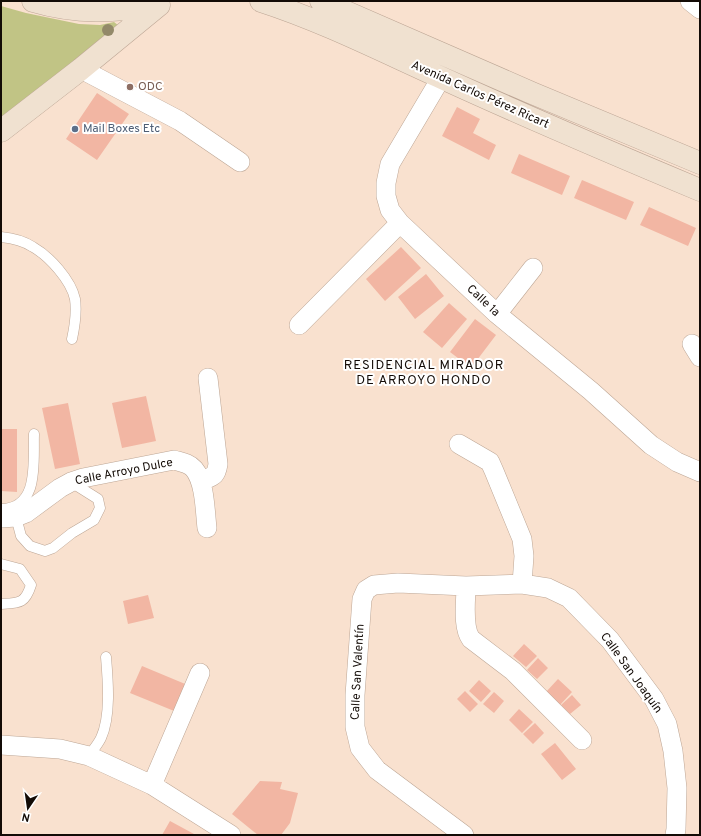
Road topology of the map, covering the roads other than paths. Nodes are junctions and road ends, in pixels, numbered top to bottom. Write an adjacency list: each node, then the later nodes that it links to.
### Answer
1 (33, 1): 5 (main road)
2 (261, 1): 8 (main road, Avenida Carlos Pérez Ricart)
3 (321, 1): 11 (main road, Avenida Carlos Pérez Ricart)
4 (690, 1): 6 (street)
5 (161, 3): 7 (main road)
6 (700, 9)
7 (81, 69): 9 (main road); 10 (street)
8 (441, 78): 12 (main road, Avenida Carlos Pérez Ricart); 13 (street, Calle 1a)
9 (1, 131)
10 (240, 162)
11 (700, 163)
12 (700, 190)
13 (400, 223): 16 (street, Calle 1a); 17 (street)
14 (1, 237): 18 (lane)
15 (533, 268): 16 (street)
16 (497, 314): 22 (street, Calle 1a)
17 (299, 325)
18 (72, 339)
19 (208, 378): 23 (street)
20 (34, 434): 25 (lane)
21 (459, 444): 29 (street)
22 (700, 472)
23 (201, 481): 24 (street, Calle Arroyo Dulce); 26 (street)
24 (71, 482): 25 (street, Calle Arroyo Dulce); 25 (lane)
25 (6, 515)
26 (207, 528)
27 (1, 564): 31 (lane)
28 (398, 582): 30 (street, Calle San Joaquín); 39 (street, Calle San Valentín)
29 (522, 584): 30 (street, Calle San Joaquín); 40 (street, Calle San Joaquín)
30 (466, 586): 34 (street)
31 (1, 604)
32 (106, 657): 36 (lane)
33 (200, 673): 37 (street)
34 (582, 740)
35 (1, 745): 36 (street)
36 (89, 756): 37 (street)
37 (152, 785): 38 (street)
38 (231, 835)
39 (464, 835)
40 (675, 835)

